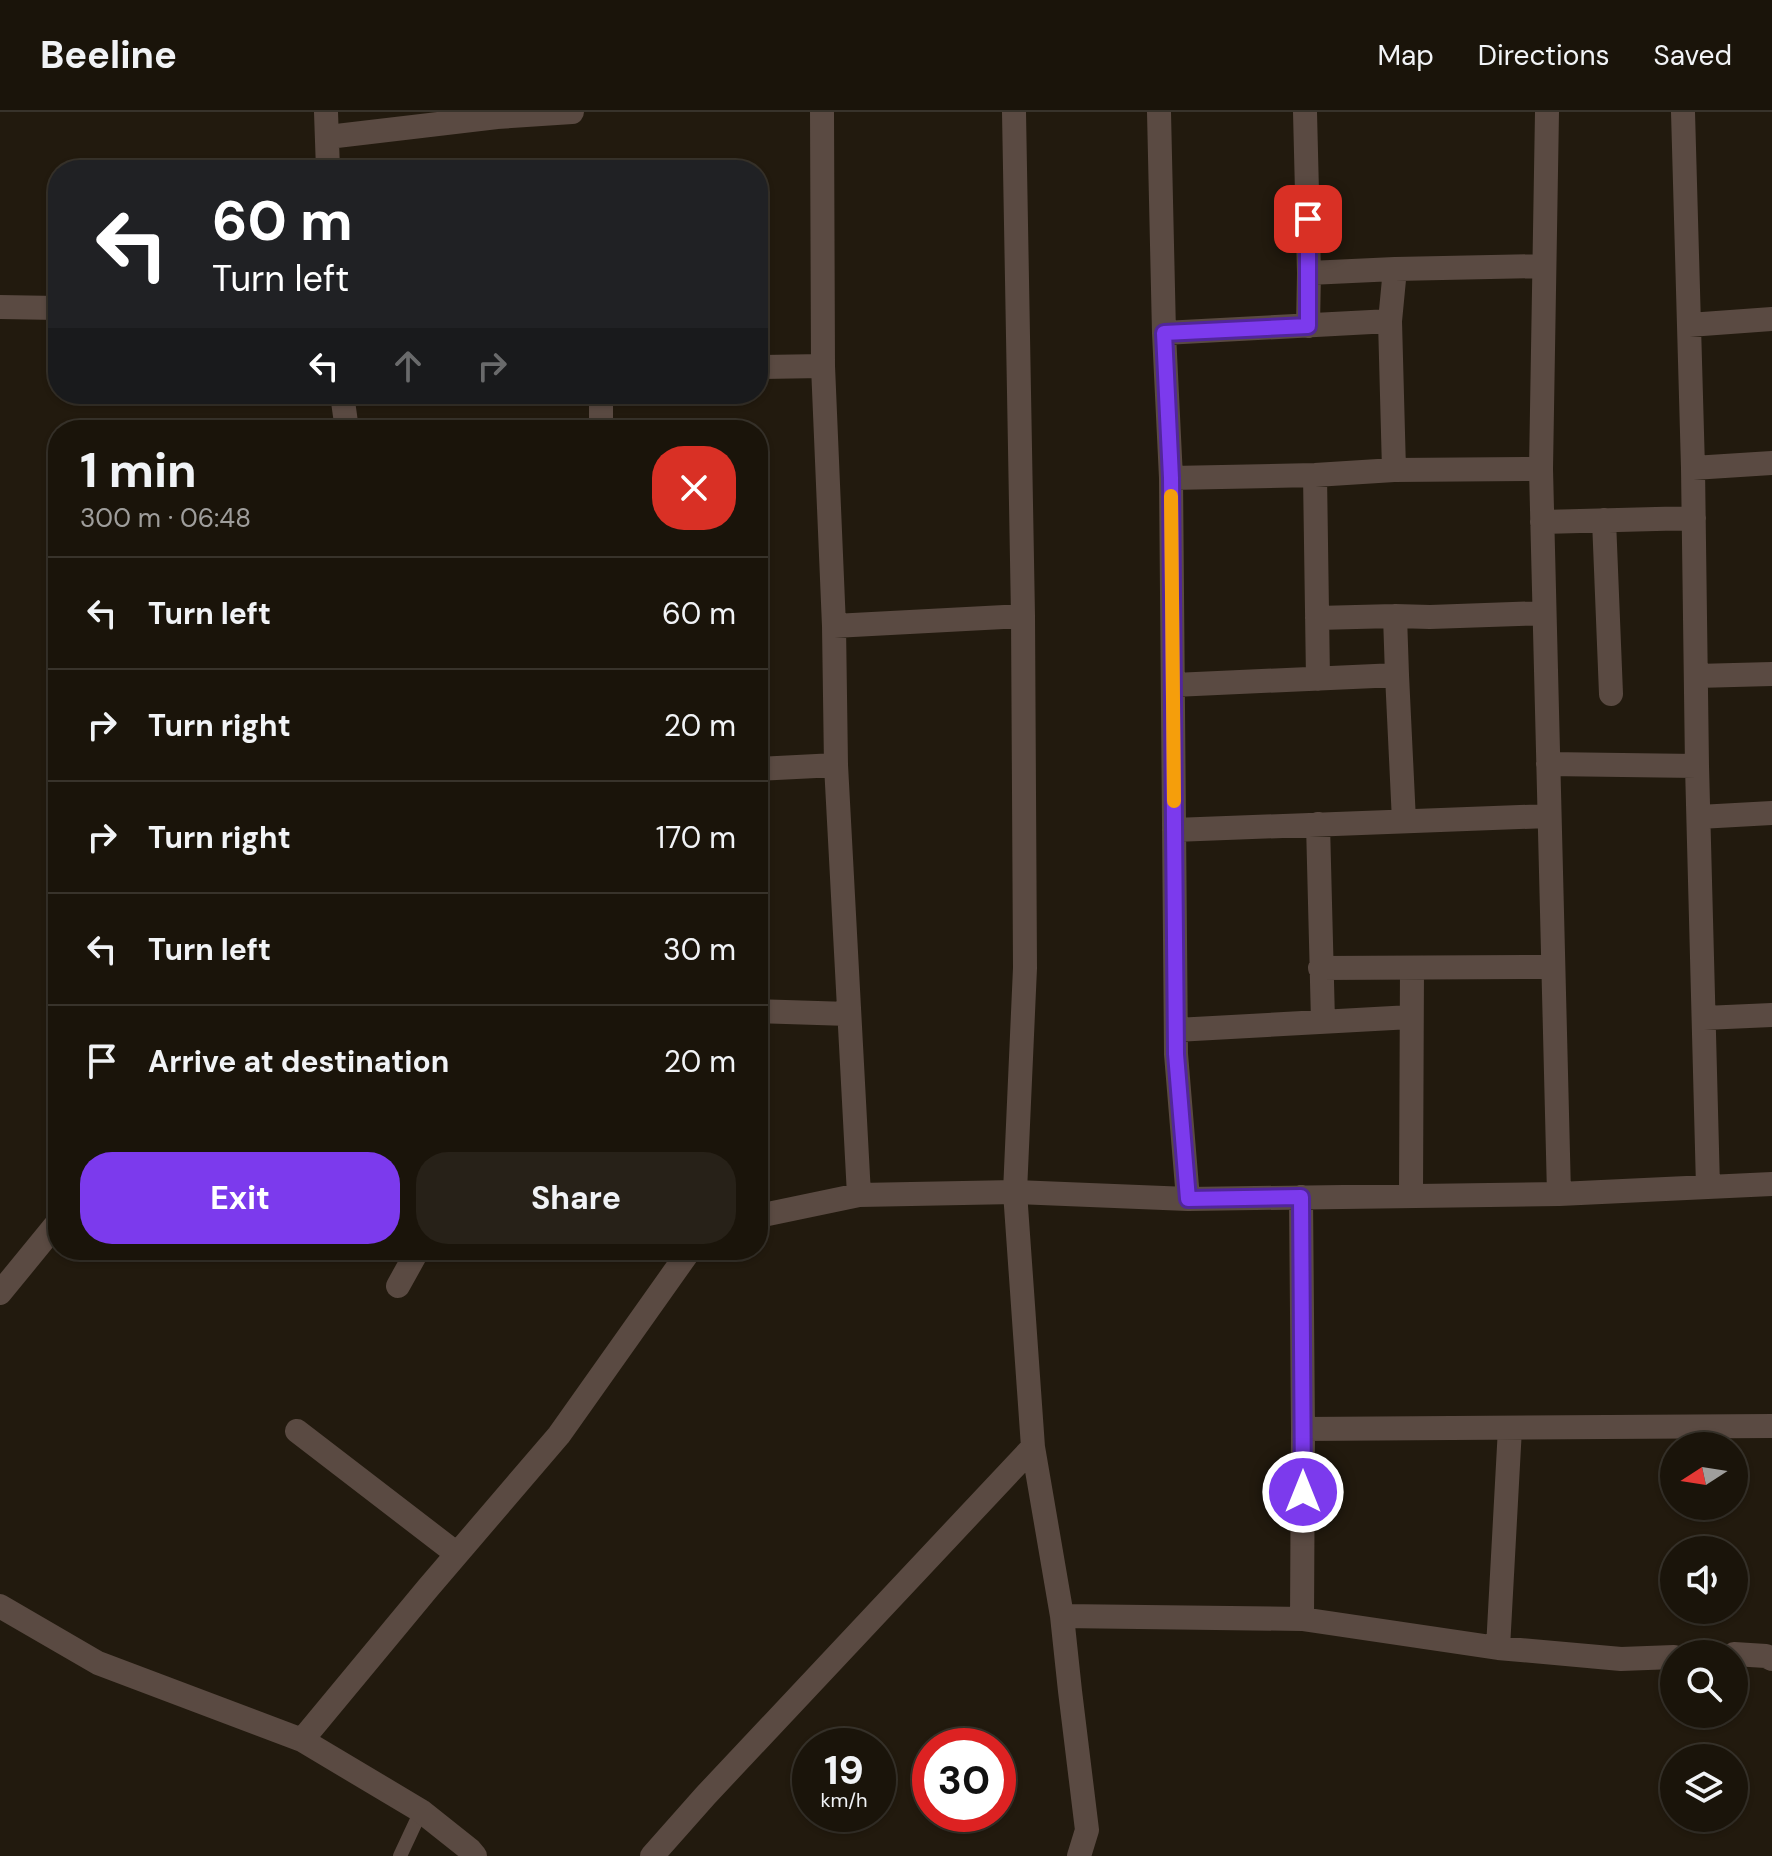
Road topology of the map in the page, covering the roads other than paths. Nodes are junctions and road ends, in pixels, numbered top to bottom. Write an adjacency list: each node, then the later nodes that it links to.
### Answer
1 (326, 112): 9 (street)
2 (572, 112): 9 (street)
3 (822, 112): 21 (street)
4 (1014, 112): 33 (street)
5 (1159, 112): 20 (street)
6 (1305, 112): 13 (street)
7 (1547, 112): 11 (street)
8 (1683, 112): 18 (street)
9 (328, 137): 10 (street)
10 (328, 160)
11 (1544, 266): 12 (street); 25 (street)
12 (1395, 269): 13 (street); 17 (street)
13 (1309, 273): 19 (street)
14 (0, 307): 15 (street)
15 (48, 308)
16 (1772, 319): 18 (street)
17 (1390, 321): 19 (street); 26 (street)
18 (1689, 325): 24 (street)
19 (1308, 326): 20 (street)
20 (1164, 333): 28 (street)
21 (823, 366): 22 (street); 36 (street)
22 (768, 367)
23 (1772, 463): 24 (street)
24 (1693, 468): 29 (street)
25 (1541, 469): 26 (street); 31 (street)
26 (1394, 470): 27 (street)
27 (1315, 475): 28 (street); 35 (street)
28 (1171, 478): 41 (street)
29 (1694, 518): 30 (street); 39 (street)
30 (1604, 520): 31 (street); 42 (street)
31 (1542, 522): 32 (street)
32 (1544, 613): 34 (street); 43 (street)
33 (1023, 616): 36 (street); 65 (street)
34 (1395, 616): 35 (street); 38 (street)
35 (1317, 618): 40 (street)
36 (834, 626): 44 (street)
37 (1772, 674): 39 (street)
38 (1397, 675): 40 (street); 50 (street)
39 (1696, 676): 45 (street)
40 (1318, 679): 41 (street)
41 (1174, 685): 52 (street)
42 (1611, 694)
43 (1548, 764): 45 (street); 48 (street)
44 (836, 765): 46 (street); 57 (street)
45 (1697, 766): 49 (street)
46 (768, 768)
47 (1772, 813): 49 (street)
48 (1548, 816): 50 (street); 53 (street)
49 (1699, 817): 60 (street)
50 (1404, 821): 51 (street)
51 (1318, 824): 52 (street); 54 (street)
52 (1174, 830): 62 (street)
53 (1553, 967): 55 (street); 66 (street)
54 (1320, 968): 55 (street); 61 (street)
55 (1412, 968): 59 (street)
56 (768, 1011): 57 (street)
57 (849, 1014): 67 (street)
58 (1772, 1015): 60 (street)
59 (1411, 1017): 61 (street); 68 (street)
60 (1704, 1018): 64 (street)
61 (1323, 1021): 62 (street)
62 (1176, 1030): 70 (street)
63 (1772, 1184): 64 (street)
64 (1708, 1187): 66 (street)
65 (1015, 1192): 67 (street); 70 (street); 81 (street)
66 (1559, 1194): 68 (street)
67 (859, 1195): 71 (street)
68 (1411, 1195): 69 (street)
69 (1301, 1197): 70 (street); 79 (street)
70 (1188, 1199)
71 (768, 1214)
72 (48, 1234): 76 (street)
73 (412, 1260): 75 (street)
74 (683, 1260): 82 (street)
75 (398, 1286)
76 (0, 1293)
77 (1772, 1426): 78 (street)
78 (1510, 1428): 79 (street); 86 (street)
79 (1303, 1429): 85 (street)
80 (297, 1431): 82 (street)
81 (1033, 1447): 84 (street); 94 (street)
82 (457, 1554): 90 (street)
83 (0, 1606): 90 (street)
84 (1062, 1616): 85 (street); 95 (street)
85 (1302, 1619): 86 (street)
86 (1498, 1648): 88 (street)
87 (1748, 1655): 89 (street)
88 (1660, 1658)
89 (1772, 1659)
90 (302, 1740): 91 (street)
91 (421, 1811): 92 (lane); 93 (street)
92 (400, 1856)
93 (475, 1856)
94 (652, 1856)
95 (1079, 1856)

